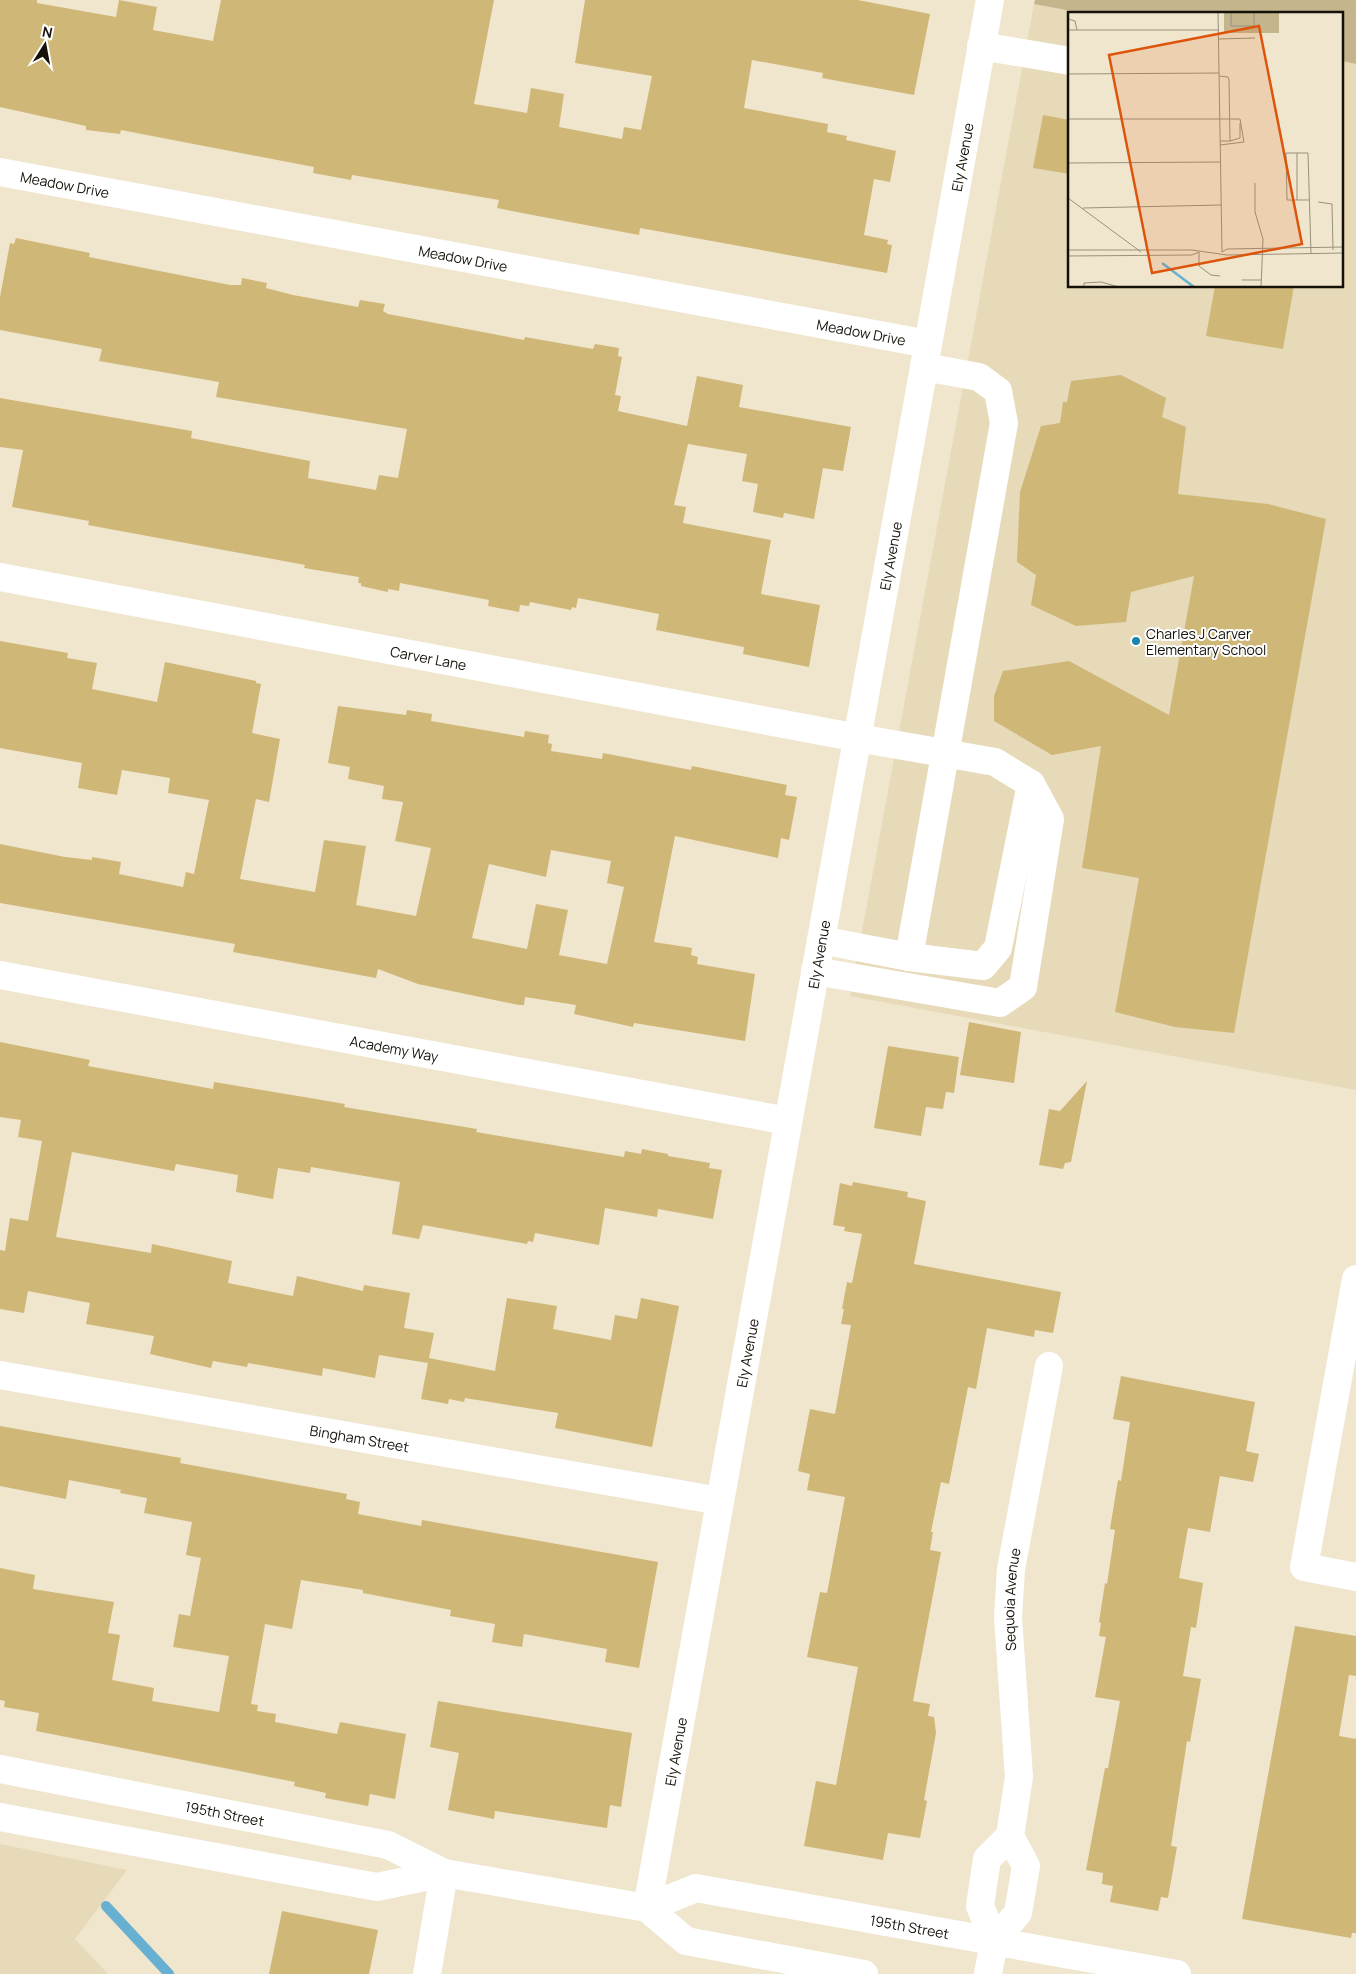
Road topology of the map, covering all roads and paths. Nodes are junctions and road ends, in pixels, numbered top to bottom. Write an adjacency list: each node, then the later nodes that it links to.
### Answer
1 (990, 0): 2 (street, Ely Avenue)
2 (982, 46): 3 (street); 5 (street, Ely Avenue)
3 (1068, 61)
4 (0, 172): 5 (street, Meadow Drive)
5 (926, 356): 7 (street, Ely Avenue); 8 (street, Meadow Drive)
6 (0, 577): 7 (street, Carver Lane)
7 (858, 738): 8 (street, Carver Lane); 10 (street, Ely Avenue)
8 (945, 751): 9 (street, Carver Lane); 11 (street, Meadow Drive)
9 (1031, 784): 11 (street); 12 (street)
10 (820, 940): 11 (street); 12 (street, Ely Avenue)
11 (909, 957)
12 (816, 971): 14 (street, Ely Avenue)
13 (0, 975): 14 (street, Academy Way)
14 (788, 1121): 18 (street, Ely Avenue)
15 (1356, 1279): 19 (street)
16 (1049, 1366): 22 (street, Sequoia Avenue)
17 (0, 1375): 18 (street, Bingham Street)
18 (720, 1501): 24 (street, Ely Avenue)
19 (1356, 1577)
20 (0, 1769): 23 (street, 195th Street)
21 (0, 1817): 23 (street, 195th Street)
22 (1010, 1836): 25 (street); 25 (street)
23 (444, 1873): 24 (street, 195th Street); 26 (street)
24 (647, 1908): 25 (street, 195th Street); 27 (street)
25 (994, 1941): 28 (street); 29 (street, 195th Street)
26 (426, 1974)
27 (864, 1974)
28 (988, 1974)
29 (1177, 1974)

